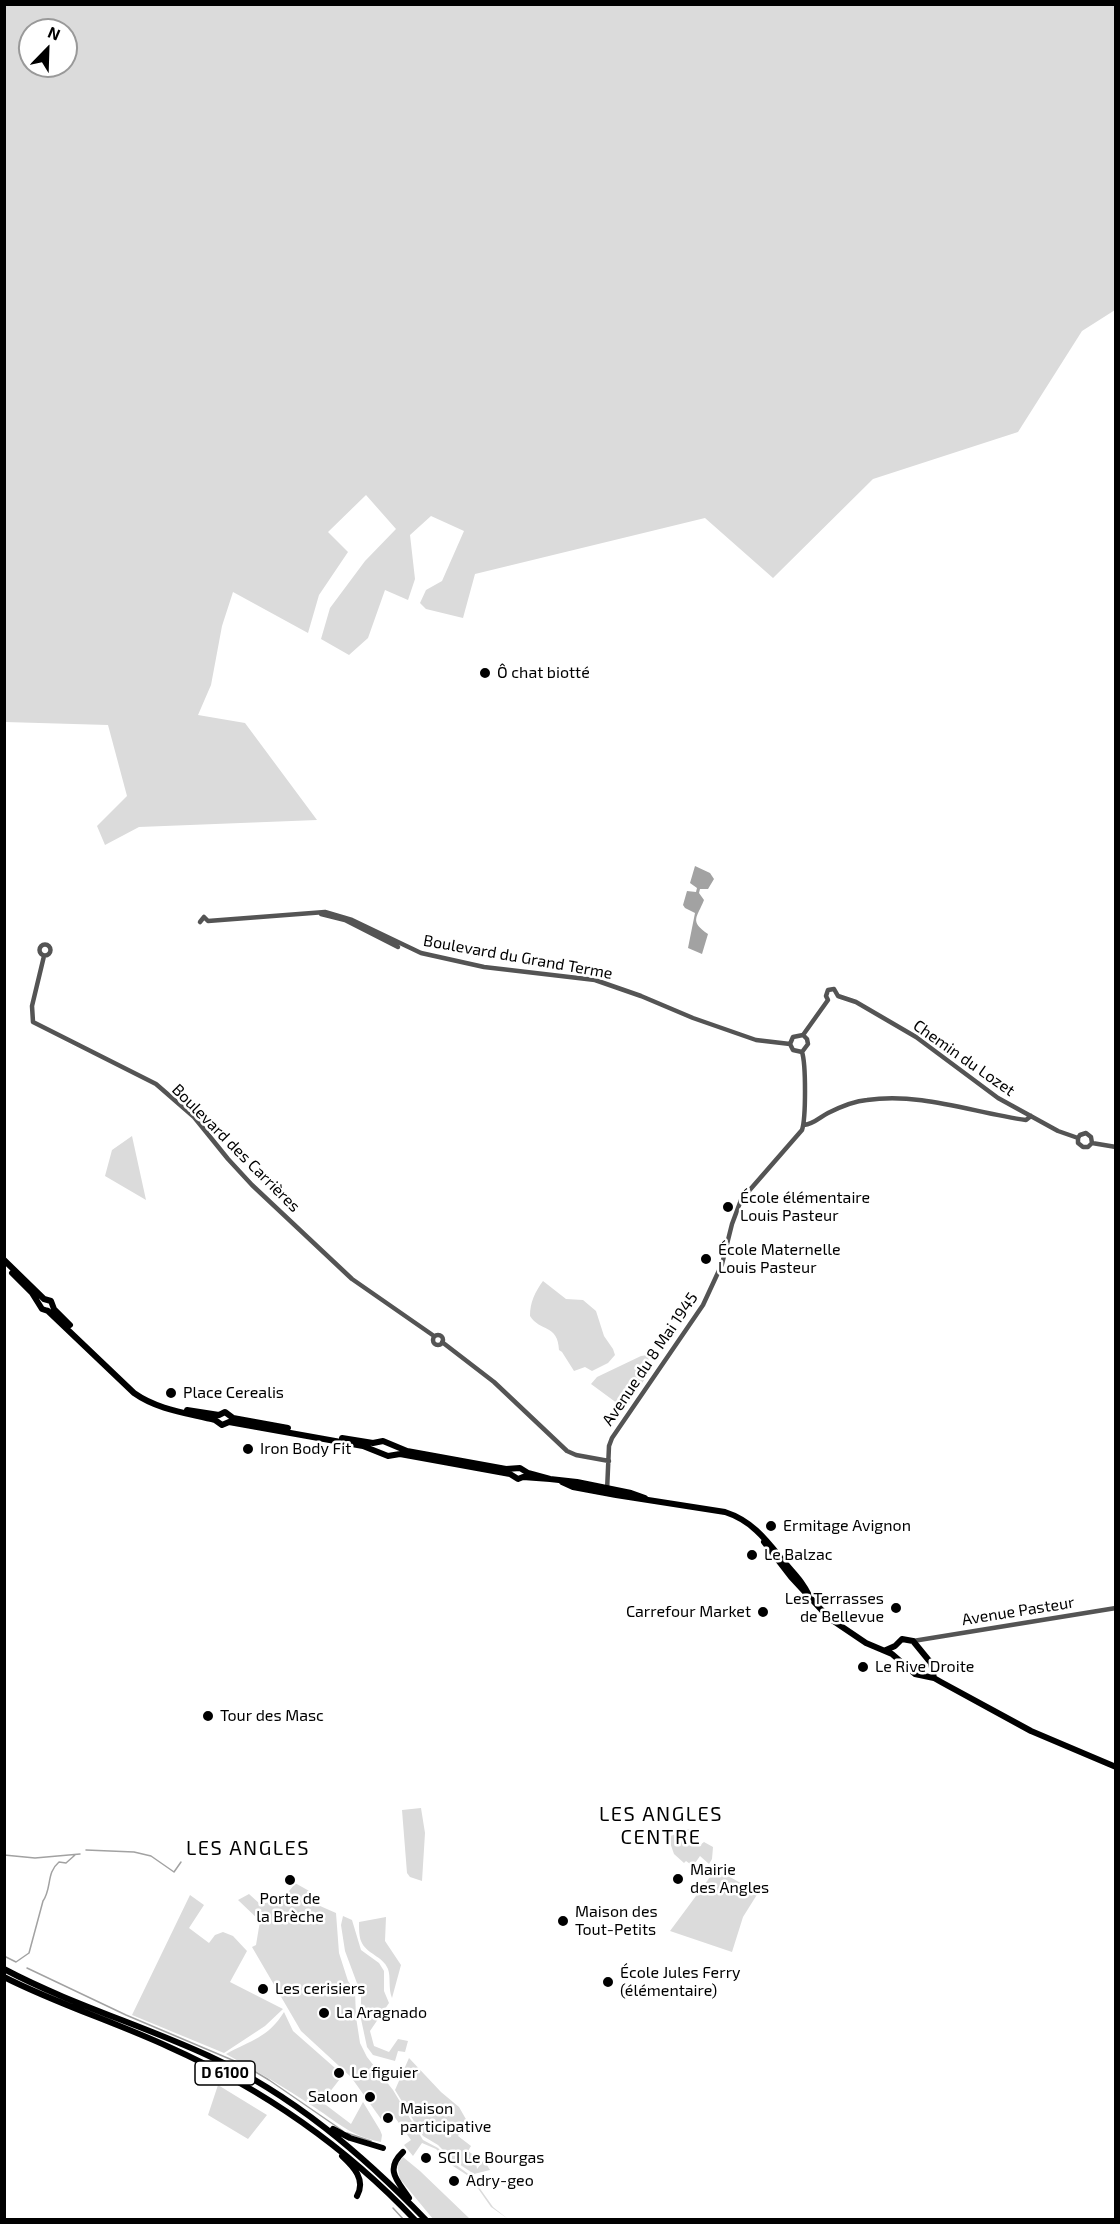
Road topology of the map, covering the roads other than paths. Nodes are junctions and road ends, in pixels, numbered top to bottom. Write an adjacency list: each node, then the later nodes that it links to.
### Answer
1 (208, 921): 6 (street, Boulevard du Grand Terme)
2 (44, 956): 24 (street, Boulevard des Carrières)
3 (838, 996): 4 (street); 4 (street); 8 (street, Chemin du Lozet)
4 (828, 1000): 5 (street)
5 (802, 1035): 6 (street); 7 (street)
6 (790, 1044): 7 (street)
7 (802, 1052): 11 (street)
8 (1019, 1110): 9 (street); 10 (street, Chemin du Lozet)
9 (1008, 1116): 10 (street); 11 (street)
10 (1031, 1116): 12 (street, Chemin du Lozet)
11 (804, 1125): 24 (street, Avenue du 8 Mai 1945)
12 (1078, 1138): 13 (street); 13 (street)
13 (1092, 1143): 14 (street)
14 (1116, 1147)
15 (4, 1260): 17 (main road)
16 (4, 1266): 17 (main road)
17 (42, 1301): 18 (main road); 18 (main road)
18 (50, 1308): 19 (main road)
19 (219, 1418): 20 (main road); 20 (main road)
20 (230, 1420): 21 (main road); 22 (main road)
21 (377, 1443): 22 (main road); 23 (main road)
22 (375, 1450): 23 (main road)
23 (398, 1451): 25 (main road)
24 (609, 1461): 25 (street, Avenue du 8 Mai 1945)
25 (607, 1491): 30 (main road)
26 (1116, 1608): 27 (street, Avenue Pasteur)
27 (924, 1639): 28 (street, Avenue Pasteur); 31 (street)
28 (913, 1641): 29 (main road); 31 (main road)
29 (895, 1646): 30 (main road); 32 (main road)
30 (886, 1650): 32 (main road)
31 (921, 1650): 33 (main road)
32 (895, 1656): 34 (main road)
33 (931, 1668): 34 (main road); 35 (main road)
34 (925, 1676): 35 (main road)
35 (934, 1678): 36 (main road)
36 (1116, 1767)
37 (4, 1969): 40 (main road, D 6100)
38 (4, 1977): 39 (main road, D 6100)
39 (303, 2121): 43 (main road); 45 (main road, D 6100)
40 (320, 2123): 41 (main road); 44 (main road, D 6100)
41 (383, 2148)
42 (404, 2152): 44 (main road)
43 (357, 2196)
44 (411, 2204): 46 (main road, D 6100)
45 (415, 2220)
46 (426, 2220)

